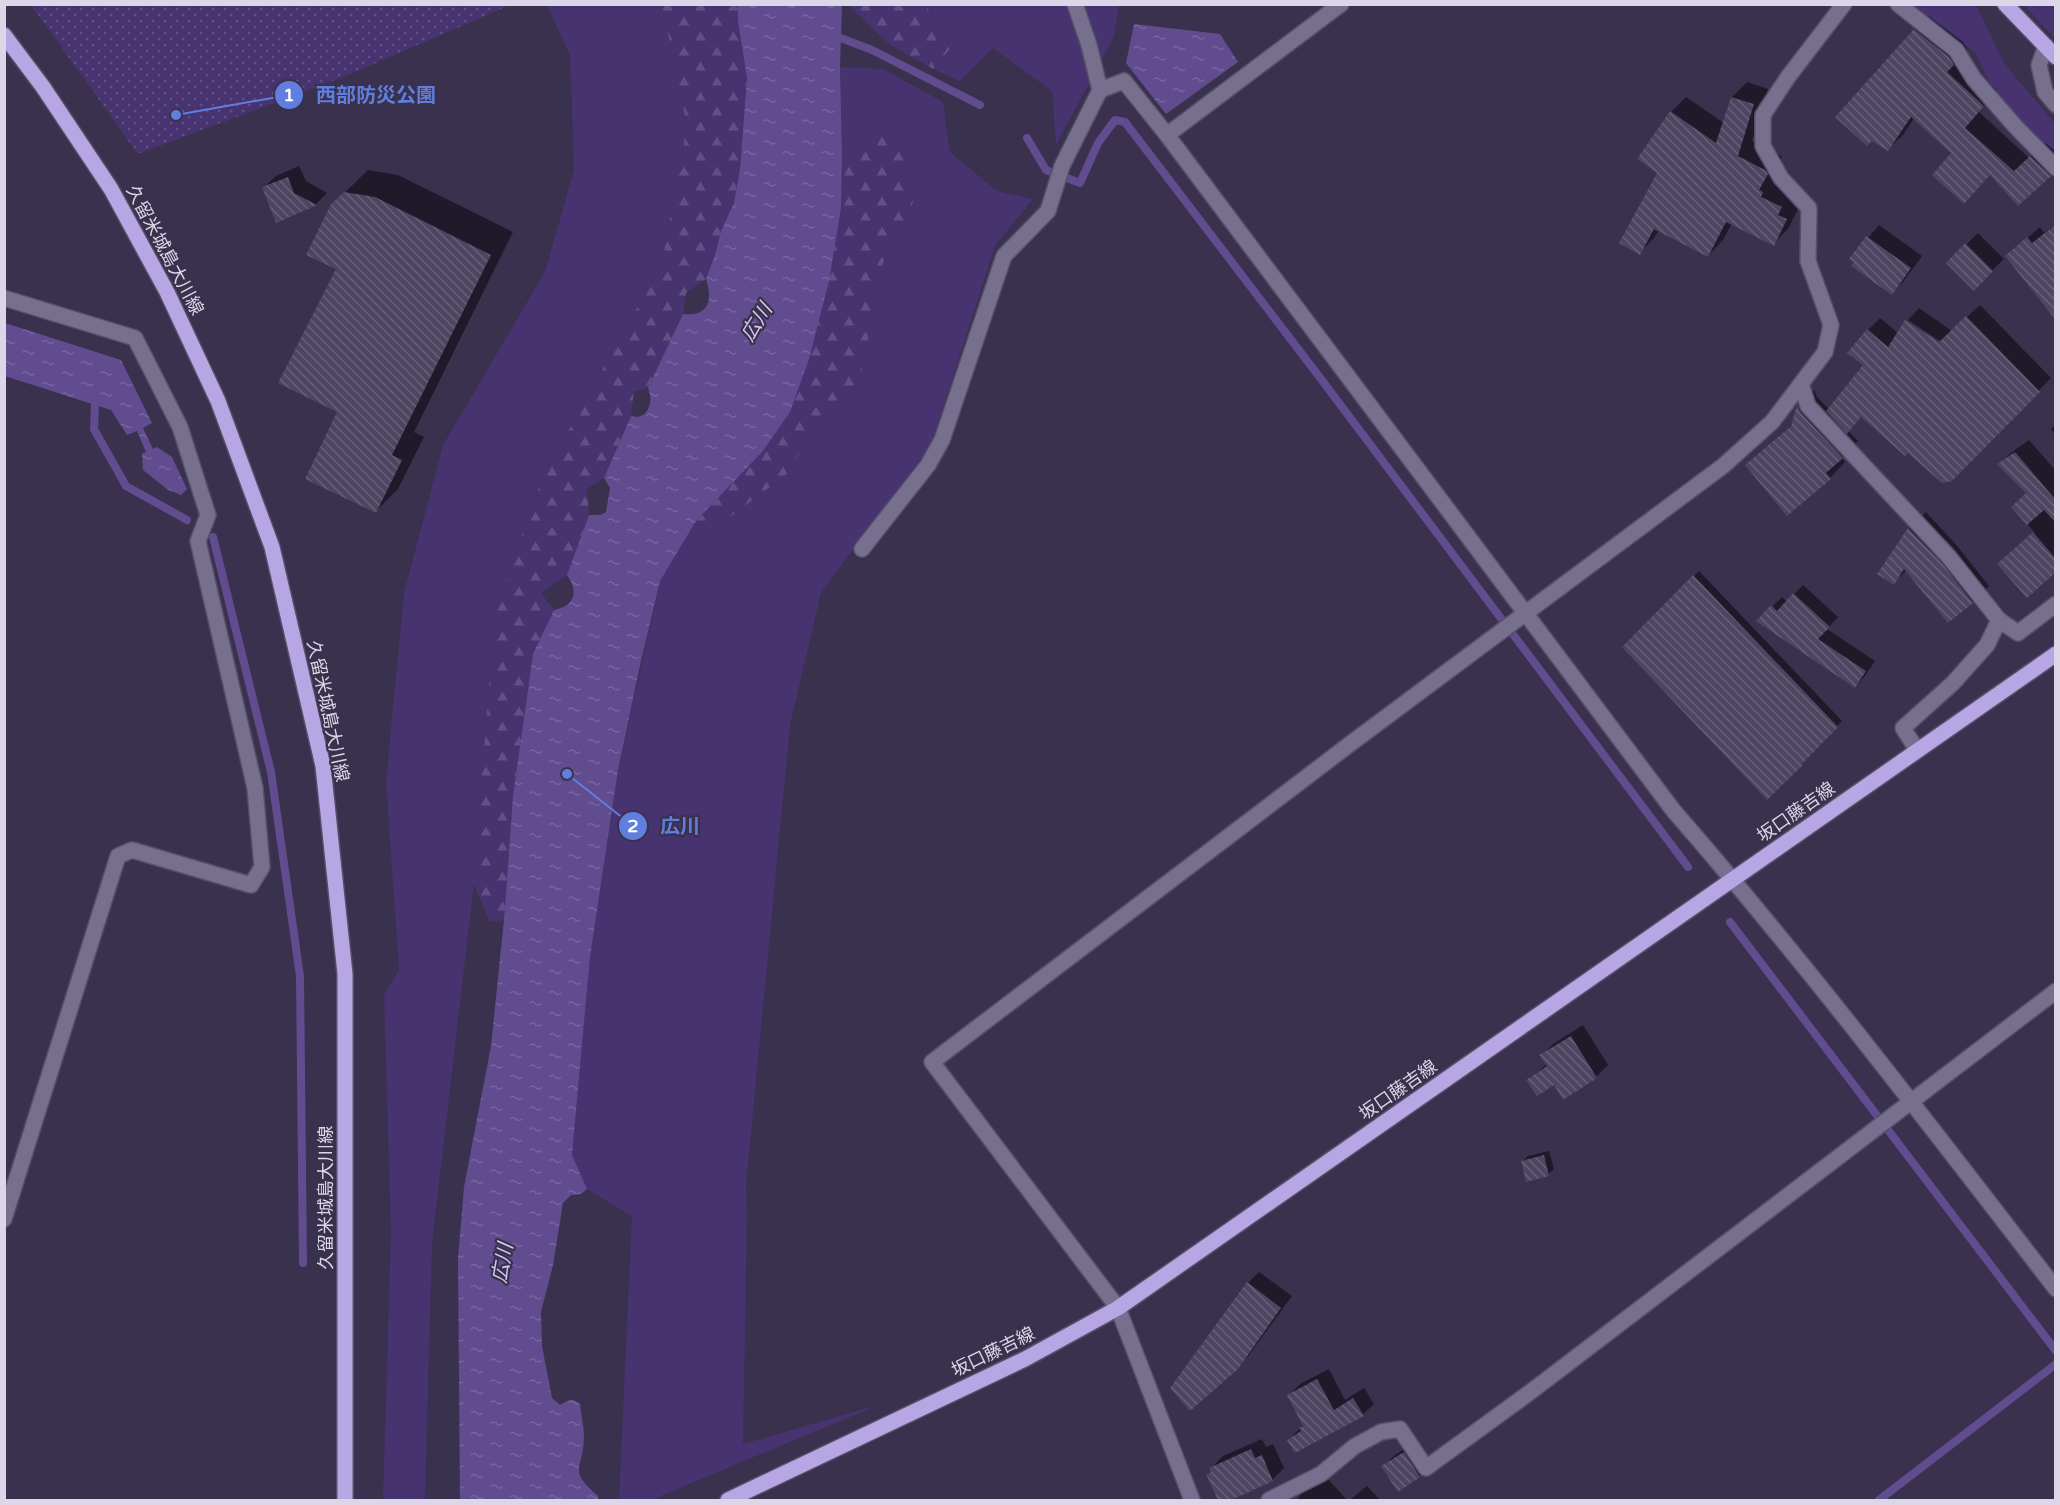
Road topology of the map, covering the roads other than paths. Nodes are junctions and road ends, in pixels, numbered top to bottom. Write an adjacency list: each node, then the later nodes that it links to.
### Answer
1 (1074, 4): 8 (street)
2 (1341, 4): 10 (street)
3 (1844, 4): 13 (street)
4 (1898, 4): 11 (street)
5 (2005, 4): 7 (main road)
6 (4, 35): 26 (main road, 久留米城島大川線)
7 (2050, 51): 9 (street)
8 (1100, 90): 10 (street); 14 (street)
9 (2055, 105)
10 (1167, 135): 16 (street)
11 (2055, 168)
12 (4, 298): 23 (street)
13 (1801, 384): 16 (street); 17 (street)
14 (862, 549)
15 (2055, 604): 17 (street)
16 (1523, 616): 20 (street); 25 (street)
17 (1999, 620): 19 (street)
18 (2055, 654): 19 (main road, 坂口藤吉線)
19 (1917, 750): 20 (main road, 坂口藤吉線)
20 (1733, 880): 22 (street); 25 (main road, 坂口藤吉線)
21 (2055, 991): 22 (street)
22 (1911, 1101): 24 (street); 29 (street)
23 (4, 1219)
24 (2055, 1288)
25 (1118, 1308): 27 (main road, 坂口藤吉線); 28 (street)
26 (345, 1500)
27 (728, 1500)
28 (1192, 1500)
29 (1269, 1500)

